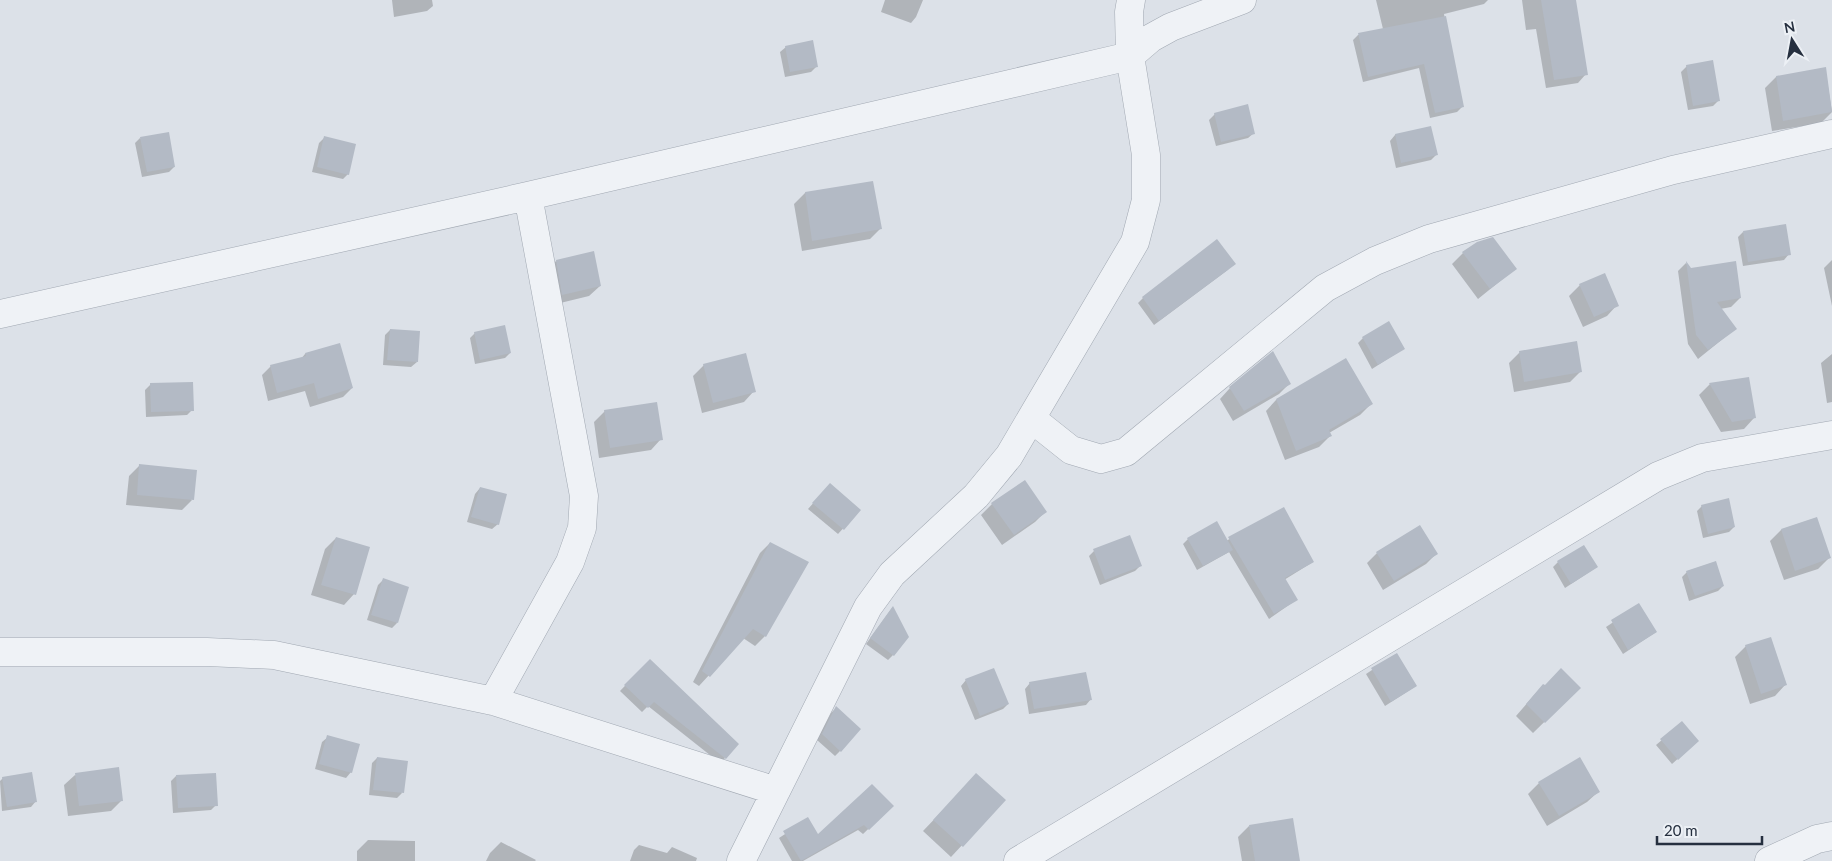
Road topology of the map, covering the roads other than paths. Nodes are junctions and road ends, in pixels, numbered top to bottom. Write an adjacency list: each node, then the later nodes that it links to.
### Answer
1 (1131, 0): 3 (street)
2 (1242, 0): 3 (street)
3 (1130, 56): 5 (street); 7 (street)
4 (1832, 134): 7 (street)
5 (528, 196): 6 (street); 10 (street)
6 (0, 314)
7 (1032, 419): 11 (street)
8 (1832, 435): 14 (street)
9 (0, 652): 10 (street)
10 (493, 701): 11 (street)
11 (776, 791): 13 (street)
12 (1832, 836): 15 (street)
13 (741, 861)
14 (1018, 861)
15 (1769, 861)

